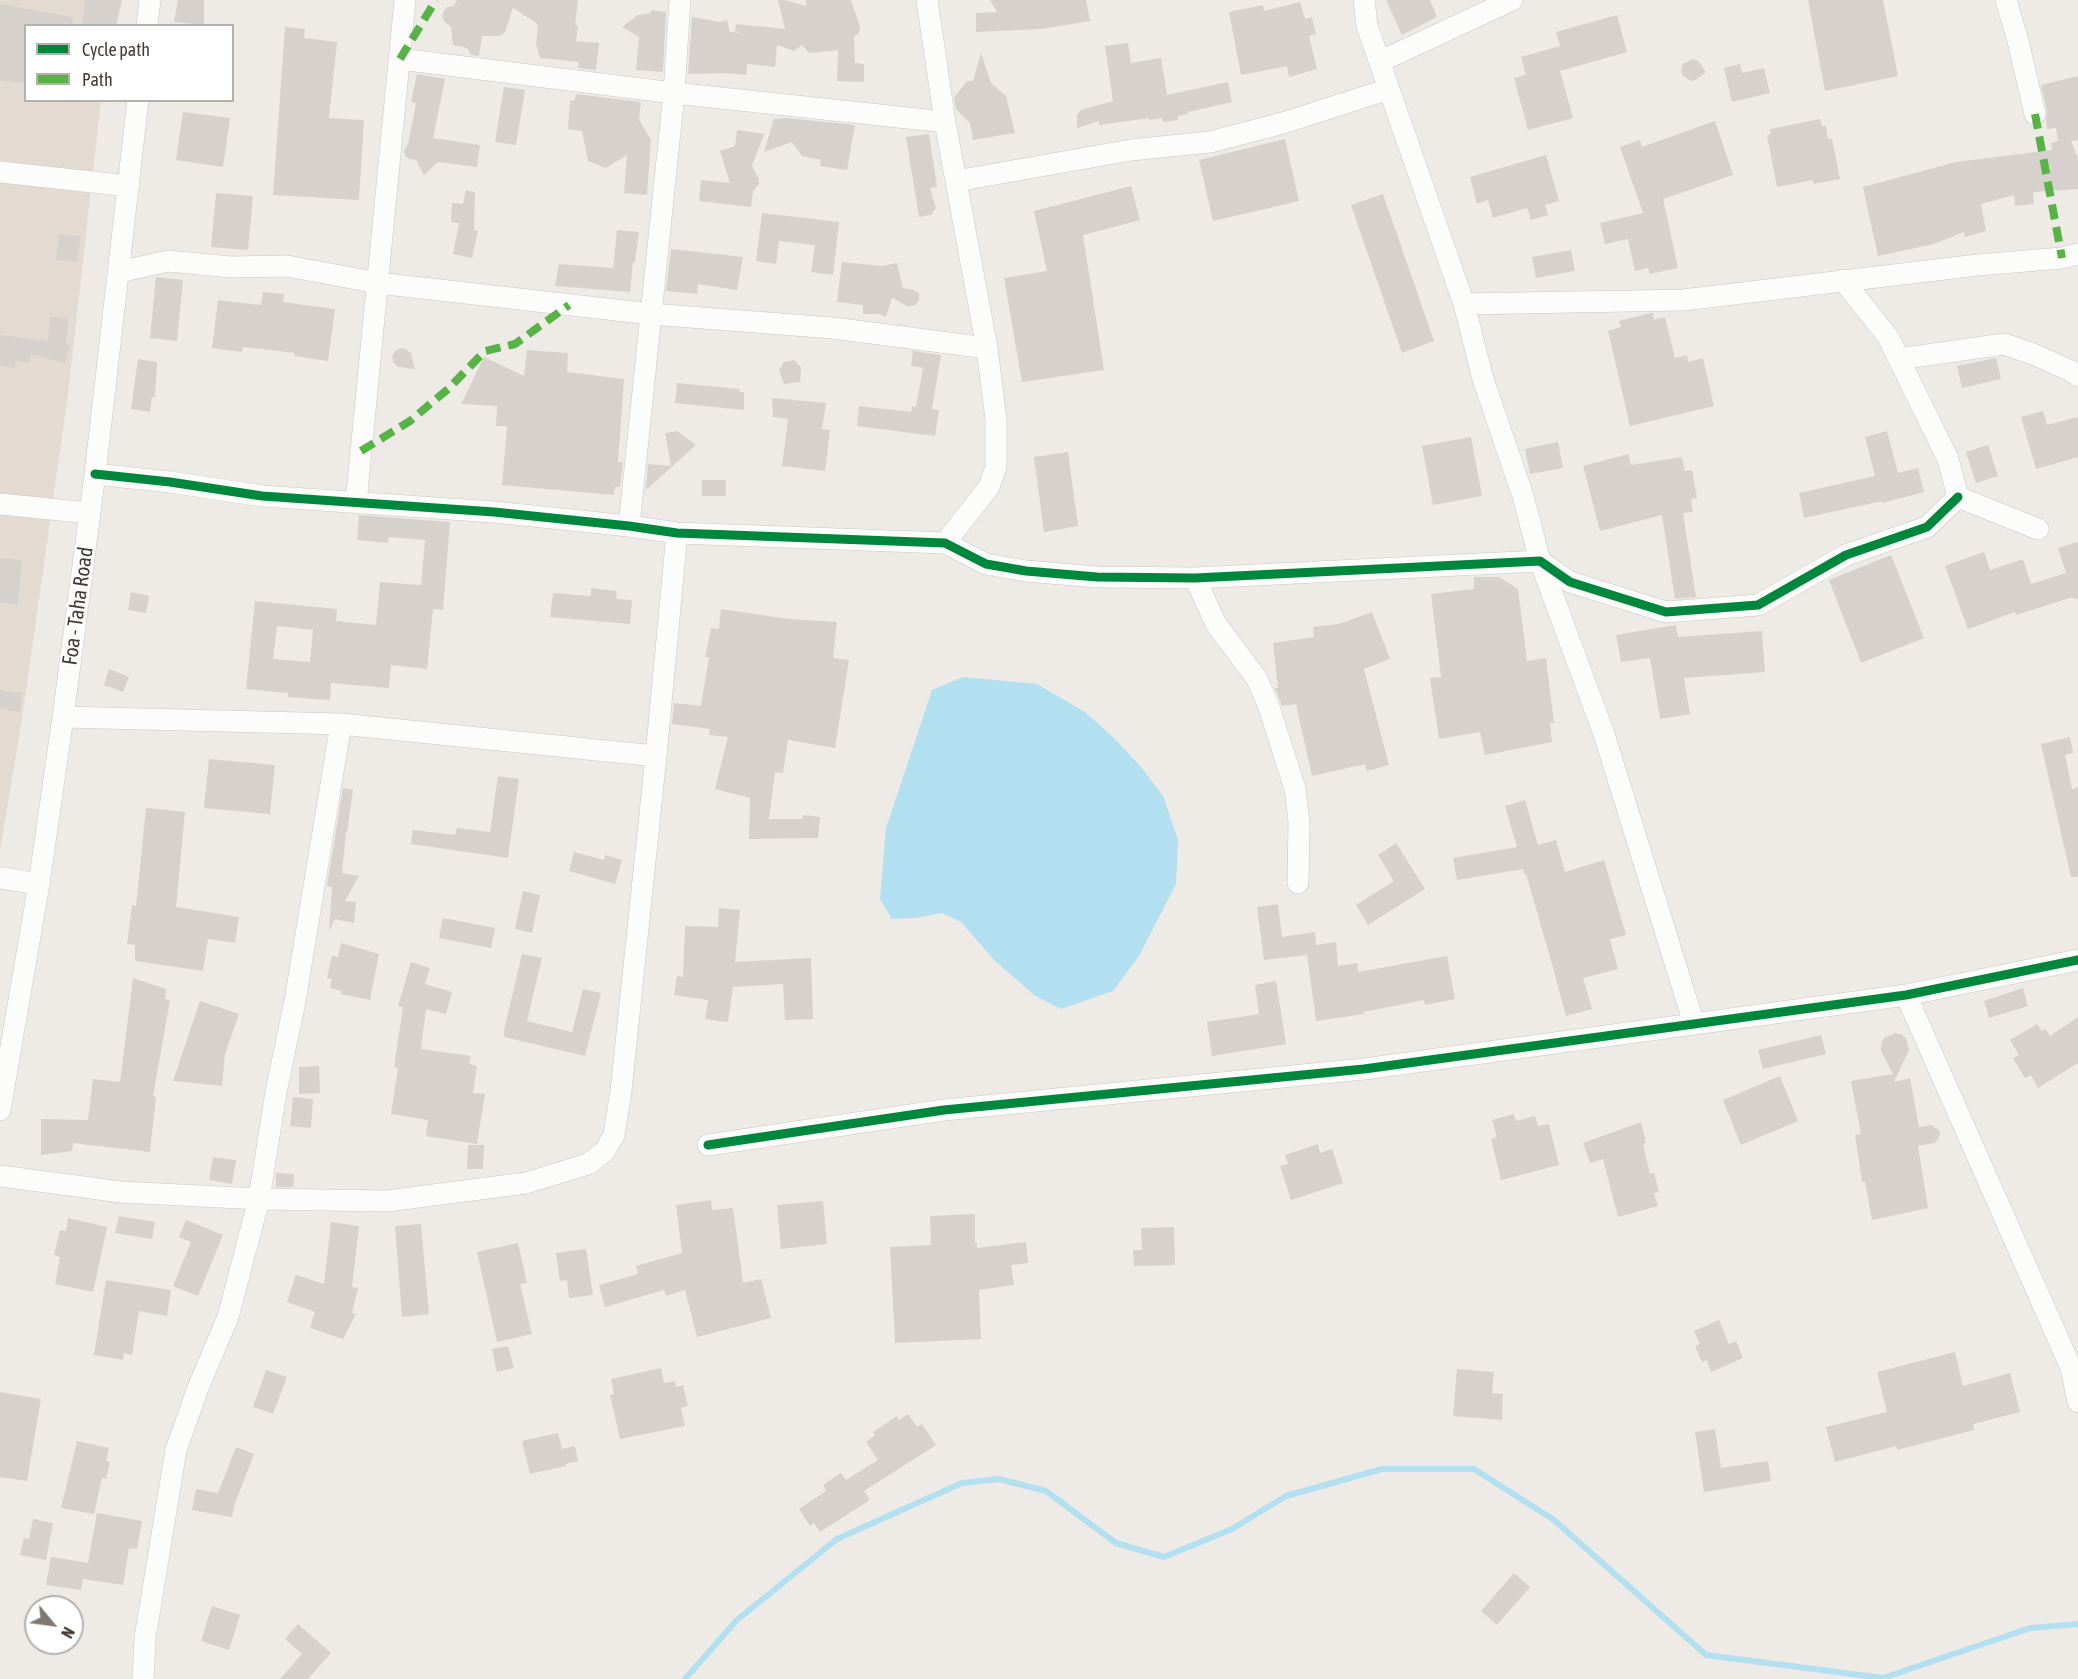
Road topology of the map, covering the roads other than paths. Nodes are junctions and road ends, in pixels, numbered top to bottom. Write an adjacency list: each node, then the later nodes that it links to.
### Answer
1 (150, 0): 8 (street)
2 (405, 0): 9 (street)
3 (680, 0): 12 (street)
4 (927, 0): 15 (street)
5 (1364, 0): 10 (street)
6 (1512, 0): 10 (street)
7 (2006, 0): 14 (street)
8 (147, 24)
9 (400, 59): 12 (street); 22 (street)
10 (1379, 62): 11 (street)
11 (1389, 89): 17 (street); 23 (street)
12 (674, 93): 15 (street); 24 (street)
13 (138, 102): 18 (street, Foa - Taha Road)
14 (2035, 114)
15 (945, 122): 17 (street)
16 (0, 172): 18 (street)
17 (957, 181): 25 (street)
18 (129, 186): 20 (street, Foa - Taha Road)
19 (2078, 254): 21 (street)
20 (119, 272): 22 (street); 28 (street, Foa - Taha Road)
21 (1843, 280): 23 (street); 26 (street)
22 (378, 283): 24 (street); 30 (street)
23 (1464, 304): 37 (street)
24 (651, 314): 25 (street); 33 (street)
25 (987, 348): 36 (street)
26 (1899, 359): 27 (street); 29 (street)
27 (2078, 376)
28 (95, 474): 30 (street); 32 (street, Foa - Taha Road)
29 (1958, 497): 34 (street); 37 (street)
30 (356, 503): 33 (street)
31 (0, 504): 32 (street)
32 (90, 513): 39 (street, Foa - Taha Road)
33 (629, 526): 35 (street)
34 (2038, 529)
35 (677, 533): 36 (street); 41 (street)
36 (945, 543): 38 (street)
37 (1540, 561): 38 (street); 47 (street)
38 (1195, 578): 43 (street)
39 (63, 717): 40 (street); 44 (street, Foa - Taha Road)
40 (341, 724): 41 (street); 51 (street)
41 (656, 756): 51 (street)
42 (0, 878): 44 (street)
43 (1298, 883)
44 (39, 884): 48 (street, Foa - Taha Road)
45 (2078, 960): 46 (street)
46 (1906, 995): 47 (street); 52 (street)
47 (1694, 1024): 49 (street)
48 (0, 1110)
49 (708, 1145)
50 (0, 1176): 51 (street)
51 (259, 1199): 53 (street)
52 (2078, 1402)
53 (143, 1679)

